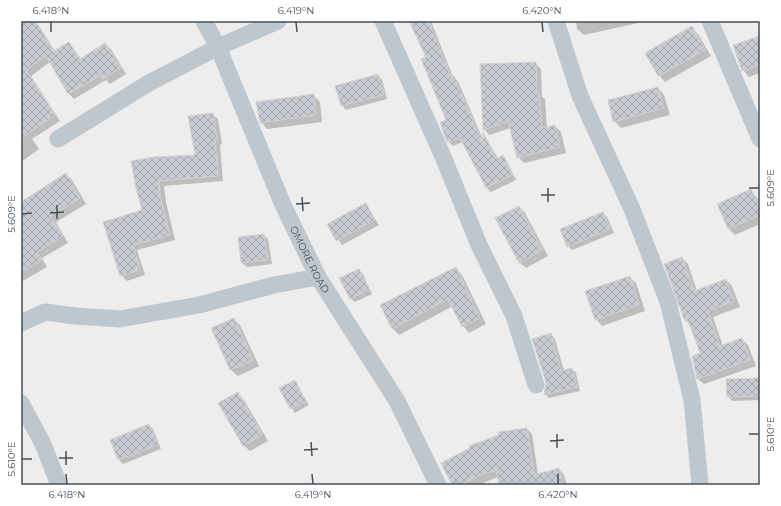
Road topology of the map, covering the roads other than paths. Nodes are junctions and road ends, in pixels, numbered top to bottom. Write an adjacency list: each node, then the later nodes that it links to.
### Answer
1 (204, 21): 6 (street, OMORE ROAD)
2 (278, 21): 6 (street)
3 (383, 21): 11 (street)
4 (556, 21): 16 (street)
5 (710, 21): 8 (street)
6 (218, 47): 7 (street); 9 (street, OMORE ROAD)
7 (58, 138)
8 (760, 139)
9 (318, 277): 10 (street); 15 (street, OMORE ROAD)
10 (21, 323)
11 (536, 385)
12 (21, 403): 13 (street)
13 (27, 428): 14 (street)
14 (59, 485)
15 (438, 485)
16 (700, 485)

